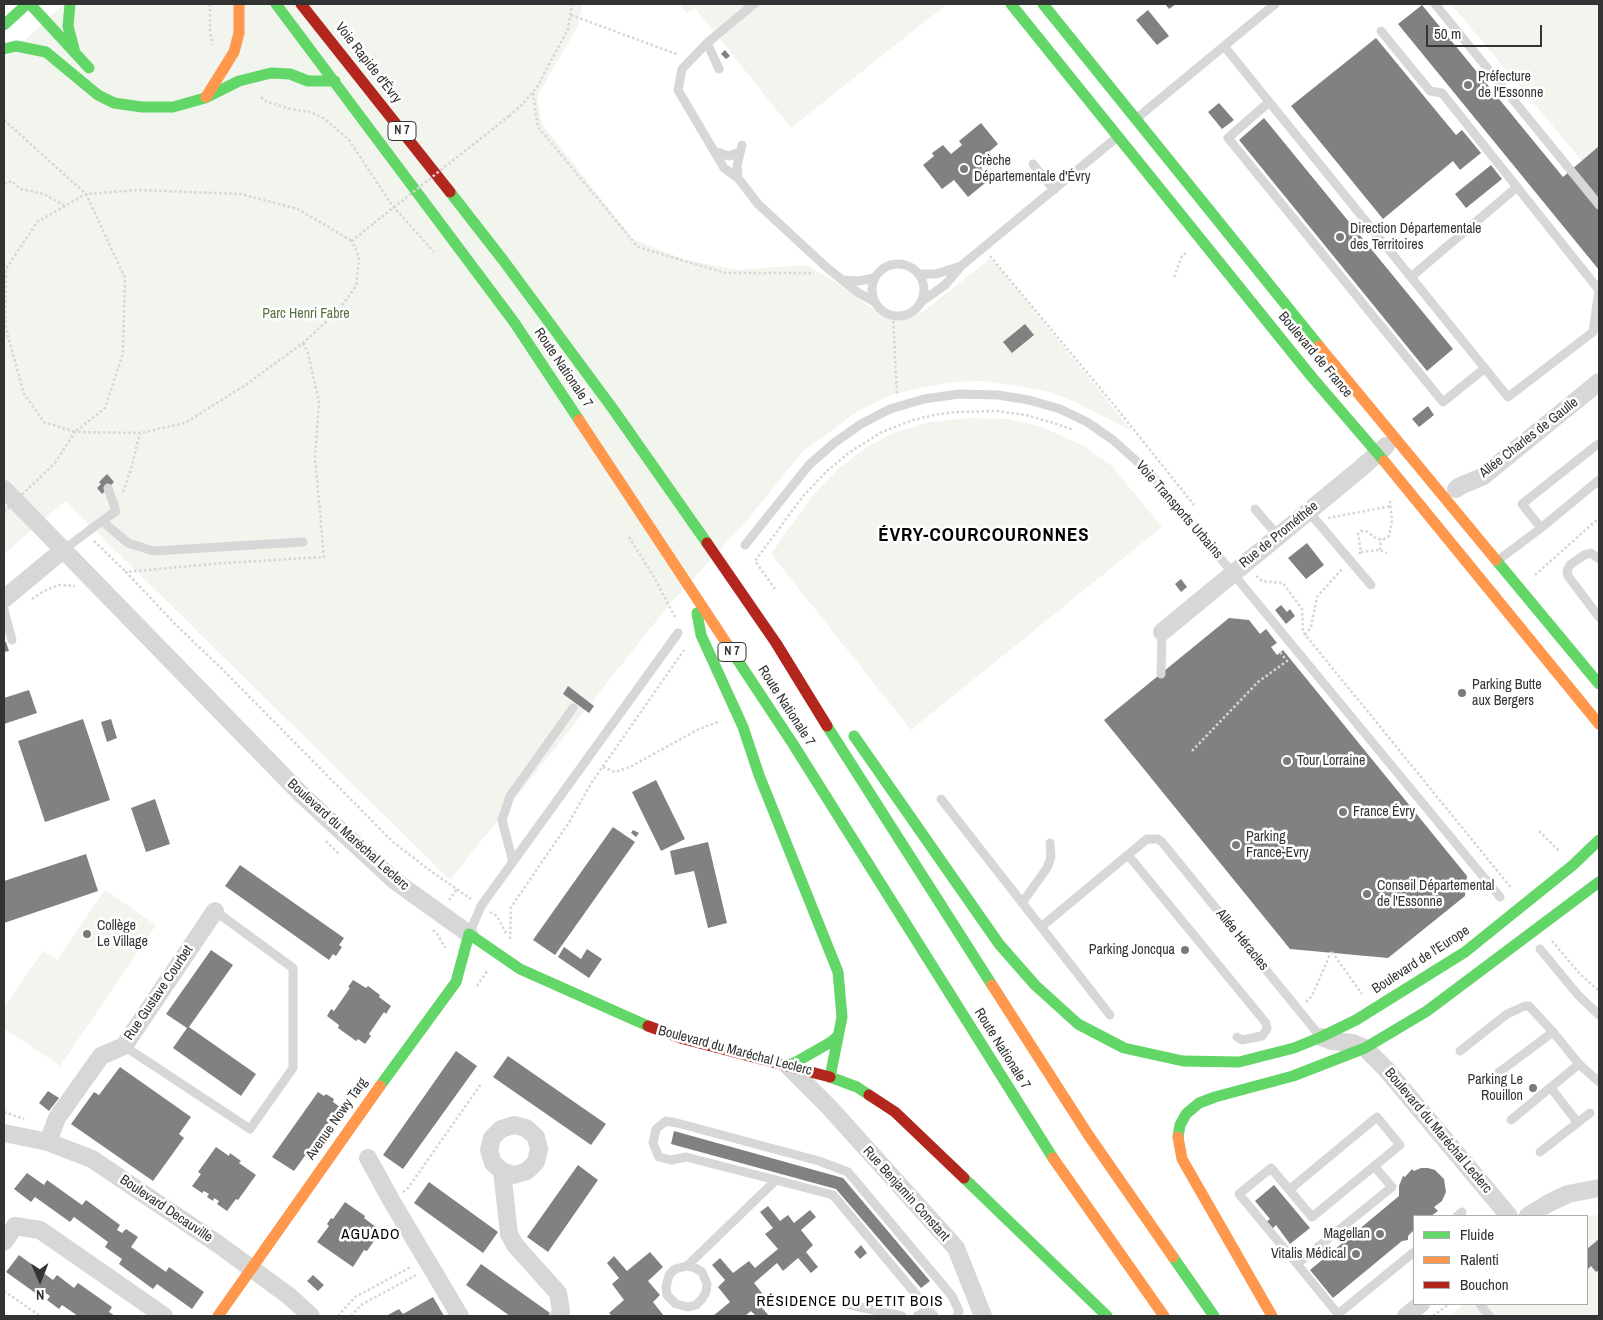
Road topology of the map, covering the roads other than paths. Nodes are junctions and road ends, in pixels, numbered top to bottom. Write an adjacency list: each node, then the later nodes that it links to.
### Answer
1 (28, 4): 11 (main road); 19 (main road)
2 (70, 4): 19 (main road)
3 (239, 4): 25 (main road)
4 (276, 4): 23 (main road, Route Nationale 7 / N 7)
5 (301, 4): 35 (main road, Voie Rapide d'Évry / N 7)
6 (754, 4): 16 (lane)
7 (1010, 4): 28 (main road, Boulevard de France)
8 (1043, 4): 28 (main road, Boulevard de France)
9 (1275, 4): 17 (lane)
10 (1435, 4): 34 (lane)
11 (17, 13): 12 (main road); 13 (main road)
12 (26, 23)
13 (4, 25)
14 (1381, 31): 32 (lane)
15 (38, 36): 20 (main road)
16 (707, 43): 21 (lane); 29 (lane)
17 (1224, 46): 26 (lane); 28 (lane)
18 (4, 49): 20 (main road)
19 (75, 54): 22 (main road)
20 (62, 64): 27 (main road)
21 (719, 70)
22 (99, 78)
23 (336, 81): 25 (main road); 64 (main road, Route Nationale 7 / N 7)
24 (110, 89): 27 (main road)
25 (205, 98): 27 (main road)
26 (1269, 102): 38 (lane); 43 (lane)
27 (131, 105)
28 (1127, 128): 33 (lane); 45 (main road, Boulevard de France); 47 (main road, Boulevard de France)
29 (714, 151): 31 (lane); 31 (lane)
30 (1033, 164): 33 (lane)
31 (738, 178): 40 (lane)
32 (1517, 187): 38 (lane); 43 (lane)
33 (1054, 190): 36 (lane)
34 (1599, 205)
35 (503, 260): 71 (main road, Route Nationale 7 / N 7)
36 (961, 266): 37 (lane); 42 (lane)
37 (919, 274): 39 (lane); 42 (lane)
38 (1411, 277): 43 (lane)
39 (874, 278): 40 (lane); 41 (lane)
40 (842, 280): 41 (lane)
41 (875, 302): 42 (lane)
42 (921, 302)
43 (1485, 368)
44 (1599, 382): 51 (street, Allée Charles de Gaulle)
45 (1396, 437): 47 (street, Rue de Prométhée); 61 (main road, Boulevard de France)
46 (1598, 444): 55 (lane)
47 (1378, 453): 53 (street, Rue de Prométhée); 76 (main road, Boulevard de France)
48 (1599, 480): 55 (lane)
49 (108, 488): 54 (lane)
50 (4, 489): 59 (street, Boulevard du Maréchal Leclerc)
51 (1456, 489)
52 (1255, 509): 56 (lane)
53 (1308, 511): 56 (street, Rue de Prométhée); 63 (lane)
54 (102, 521): 57 (lane); 59 (lane)
55 (1541, 528): 61 (lane)
56 (1278, 536): 62 (street, Rue de Prométhée)
57 (303, 542)
58 (745, 545): 62 (lane, Voie Transports Urbains)
59 (63, 550): 65 (street); 88 (street, Boulevard du Maréchal Leclerc)
60 (1599, 559): 67 (lane)
61 (1497, 562): 74 (main road, Boulevard de France)
62 (1238, 579): 68 (street, Rue de Prométhée); 84 (lane, Voie Transports Urbains)
63 (1370, 585)
64 (693, 593): 93 (main road); 139 (main road, Route Nationale 7 / N 7)
65 (4, 599)
66 (4, 610): 70 (lane)
67 (1599, 617)
68 (1162, 632): 73 (lane)
69 (678, 633): 82 (lane)
70 (12, 640)
71 (776, 643): 72 (main road); 140 (main road, Route Nationale 7 / N 7)
72 (802, 660)
73 (1160, 674)
74 (1599, 684)
75 (573, 708): 82 (lane)
76 (1599, 724)
77 (850, 730): 95 (main road, Boulevard de l'Europe)
78 (941, 799): 85 (lane)
79 (1599, 840): 95 (main road, Boulevard de l'Europe)
80 (1050, 843): 85 (lane)
81 (1128, 855): 87 (lane); 94 (lane); 95 (lane, Allée Héracles)
82 (513, 862): 88 (lane)
83 (1599, 882): 97 (main road)
84 (1500, 897)
85 (1022, 903): 87 (lane)
86 (215, 911): 96 (street, Rue Gustave Courbet); 96 (lane)
87 (1041, 927): 90 (lane)
88 (469, 934): 100 (main road, Boulevard du Maréchal Leclerc); 124 (main road, Avenue Nowy Targ)
89 (1540, 949): 91 (lane)
90 (1110, 1015)
91 (1599, 1015)
92 (1553, 1032): 98 (lane); 99 (lane); 102 (lane)
93 (838, 1036): 100 (main road); 101 (main road)
94 (1237, 1037)
95 (1321, 1037): 97 (street)
96 (124, 1046): 110 (street, Rue Gustave Courbet)
97 (1365, 1048): 118 (street, Boulevard du Maréchal Leclerc); 141 (main road)
98 (1460, 1051)
99 (1579, 1064): 103 (lane); 104 (lane)
100 (789, 1066): 101 (main road, Boulevard du Maréchal Leclerc); 105 (street, Rue Benjamin Constant)
101 (830, 1077): 105 (street); 138 (main road, Boulevard du Maréchal Leclerc)
102 (1486, 1082)
103 (1599, 1082)
104 (1551, 1088): 107 (lane); 108 (lane)
105 (829, 1107): 137 (street, Rue Benjamin Constant)
106 (1590, 1113): 108 (lane)
107 (1511, 1120)
108 (1578, 1123): 111 (lane)
109 (4, 1133): 110 (street, Boulevard Decauville)
110 (48, 1142): 124 (street, Boulevard Decauville)
111 (1540, 1152)
112 (368, 1158): 132 (street)
113 (1374, 1166): 117 (lane); 117 (lane); 122 (lane)
114 (502, 1171): 133 (street)
115 (776, 1180): 123 (lane); 128 (lane); 136 (lane)
116 (1599, 1188): 119 (street)
117 (1289, 1190): 122 (lane)
118 (1508, 1215)
119 (1530, 1215)
120 (4, 1242): 129 (street)
121 (1413, 1253): 122 (lane)
122 (1298, 1264)
123 (687, 1266): 123 (lane)
124 (250, 1268): 130 (main road, Avenue Nowy Targ); 131 (street, Boulevard Decauville)
125 (845, 1304): 134 (lane)
126 (1420, 1305): 142 (street)
127 (1481, 1305): 143 (lane)
128 (930, 1313): 135 (lane)
129 (164, 1316)
130 (218, 1316)
131 (311, 1316)
132 (460, 1316)
133 (559, 1316)
134 (902, 1316)
135 (917, 1316)
136 (957, 1316)
137 (983, 1316)
138 (1107, 1316)
139 (1164, 1316)
140 (1214, 1316)
141 (1272, 1316)
142 (1406, 1316)
143 (1489, 1316)

